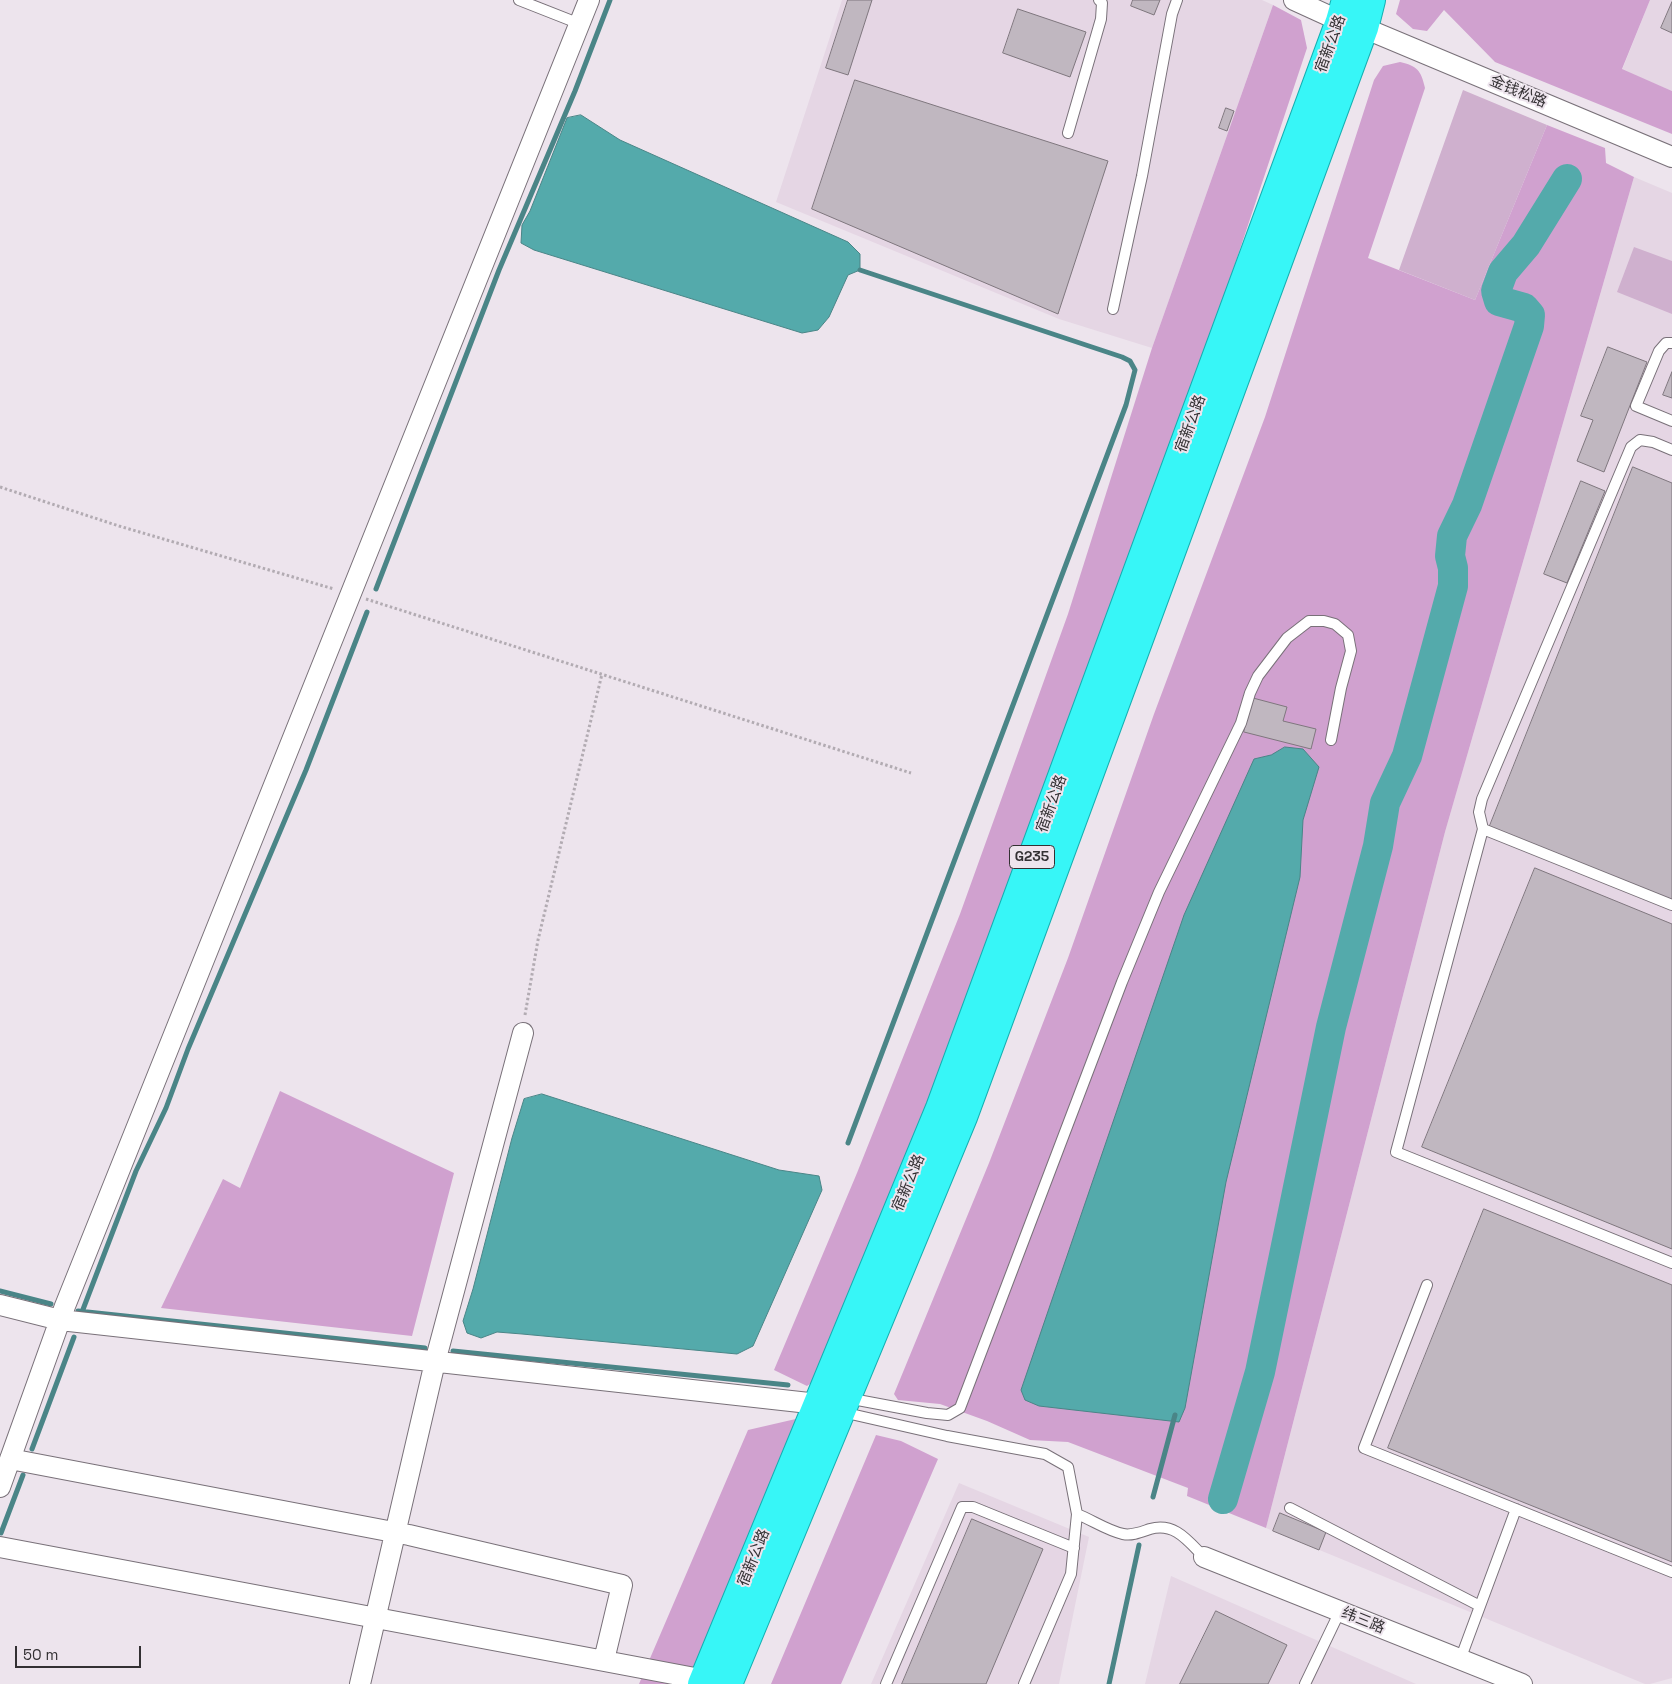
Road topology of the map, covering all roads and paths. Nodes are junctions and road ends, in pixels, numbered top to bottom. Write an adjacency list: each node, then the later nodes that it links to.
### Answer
1 (519, 0): 8 (lane)
2 (589, 0): 8 (street)
3 (1099, 0): 9 (lane)
4 (1177, 0): 11 (lane)
5 (1294, 0): 7 (street, 金钱松路)
6 (1371, 0): 7 (highway, 宿新公路 / G235)
7 (1350, 16): 10 (street, 金钱松路); 28 (highway, 宿新公路 / G235)
8 (580, 24): 16 (street)
9 (1068, 133)
10 (1672, 157)
11 (1112, 309)
12 (1672, 343): 13 (lane)
13 (1672, 421)
14 (1672, 450): 20 (lane)
15 (0, 487): 16 (path)
16 (352, 594): 17 (path); 26 (street)
17 (602, 674): 19 (path); 22 (path)
18 (1330, 740): 28 (lane)
19 (911, 773)
20 (1483, 830): 21 (lane); 23 (lane)
21 (1672, 905)
22 (523, 1033): 27 (street)
23 (1672, 1263)
24 (1427, 1285): 32 (lane)
25 (0, 1305): 26 (street)
26 (60, 1320): 27 (street); 29 (street)
27 (435, 1362): 28 (street); 34 (street)
28 (835, 1405): 33 (lane); 44 (highway, 宿新公路 / G235)
29 (10, 1459): 30 (street); 34 (street)
30 (0, 1488)
31 (1290, 1508): 39 (lane)
32 (1516, 1509): 38 (lane); 39 (lane)
33 (1077, 1514): 36 (lane); 37 (lane)
34 (396, 1533): 41 (street); 42 (street)
35 (0, 1547): 41 (street)
36 (1074, 1548): 46 (lane); 47 (lane)
37 (1204, 1557): 40 (street, 纬三路)
38 (1672, 1572)
39 (1480, 1606): 43 (lane)
40 (1340, 1611): 43 (street, 纬三路); 48 (lane)
41 (376, 1618): 42 (street); 45 (street)
42 (604, 1660): 44 (street)
43 (1460, 1660): 49 (street, 纬三路)
44 (716, 1683)
45 (360, 1684)
46 (886, 1684)
47 (1024, 1684)
48 (1305, 1684)
49 (1522, 1684)

